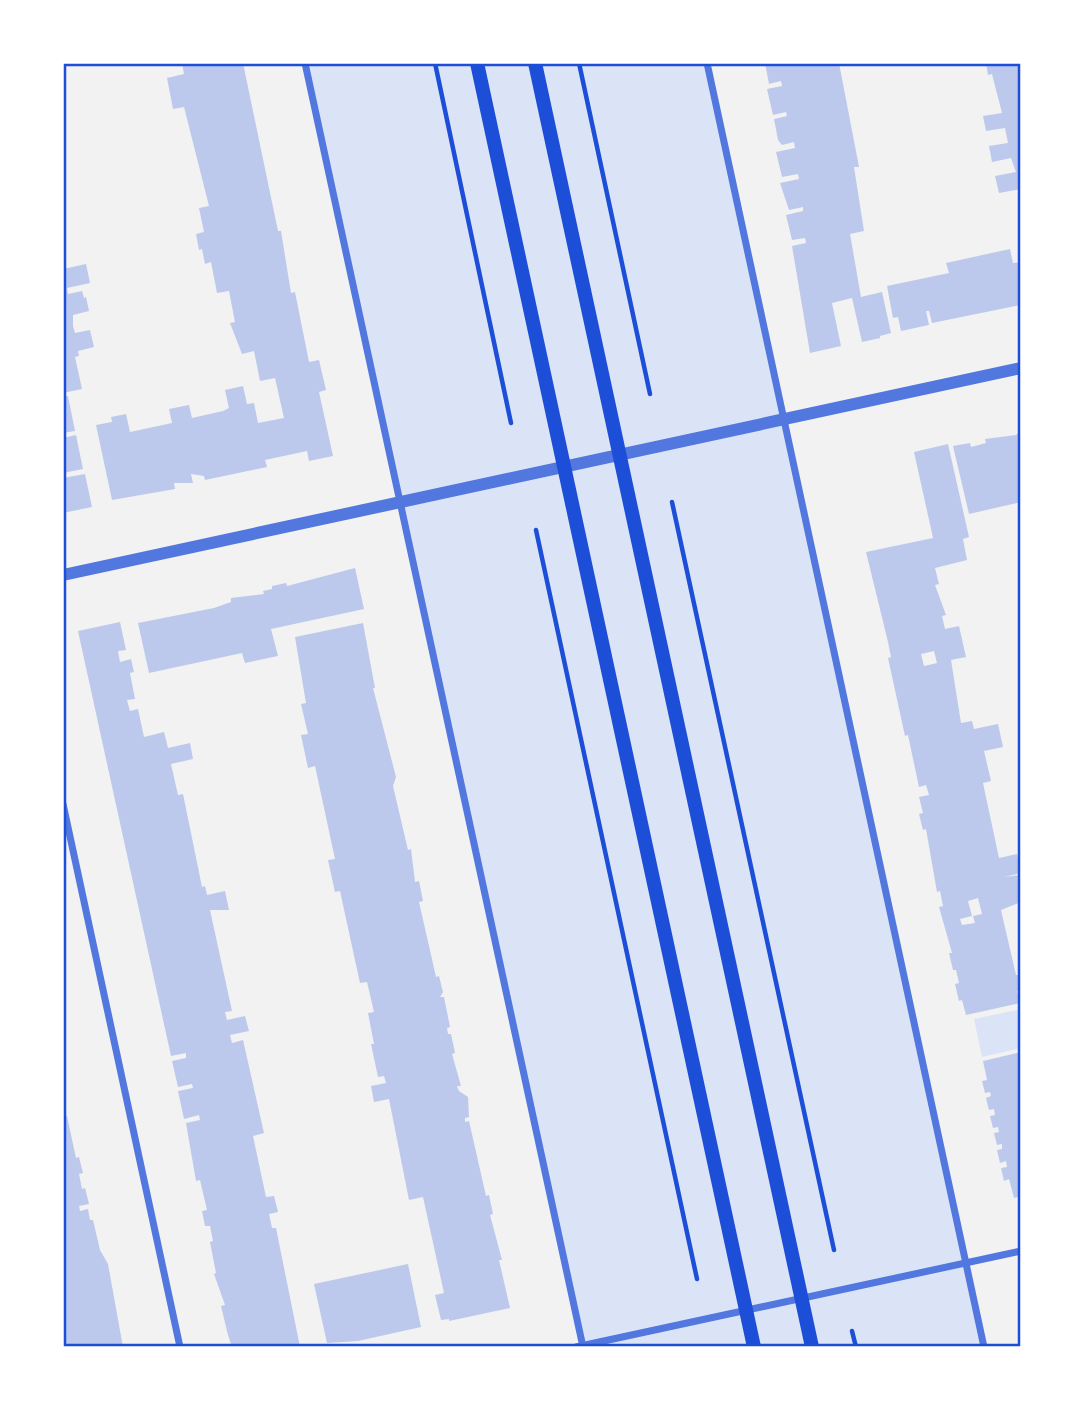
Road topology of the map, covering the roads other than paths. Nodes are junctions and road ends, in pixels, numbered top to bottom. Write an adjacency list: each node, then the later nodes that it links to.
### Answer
1 (305, 63): 9 (street)
2 (477, 63): 8 (main road)
3 (535, 63): 7 (main road)
4 (707, 63): 6 (street)
5 (1021, 368): 6 (street)
6 (784, 420): 7 (street); 13 (street)
7 (620, 455): 8 (street); 14 (main road)
8 (565, 467): 9 (street); 15 (main road)
9 (400, 502): 10 (street); 17 (street)
10 (63, 575)
11 (63, 804): 16 (street)
12 (1021, 1251): 13 (street)
13 (966, 1263): 14 (street); 20 (street)
14 (802, 1298): 15 (street); 19 (main road)
15 (747, 1310): 17 (street); 18 (main road)
16 (180, 1347)
17 (580, 1347)
18 (754, 1347)
19 (812, 1347)
20 (984, 1347)

